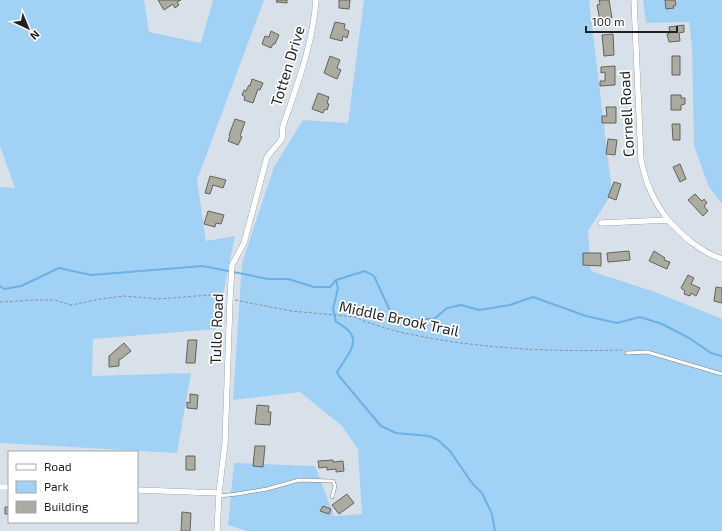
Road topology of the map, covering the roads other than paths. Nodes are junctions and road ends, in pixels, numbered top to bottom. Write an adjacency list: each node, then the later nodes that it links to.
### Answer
1 (316, 0): 3 (street, Totten Drive)
2 (634, 0): 4 (street, Cornell Road)
3 (282, 139): 10 (street, Tullo Road)
4 (668, 220): 5 (street); 6 (street, Cornell Road)
5 (601, 223)
6 (722, 259)
7 (627, 353): 8 (lane)
8 (722, 374)
9 (138, 490): 10 (street)
10 (219, 494): 11 (lane); 12 (street, Tullo Road)
11 (332, 497)
12 (217, 531)

